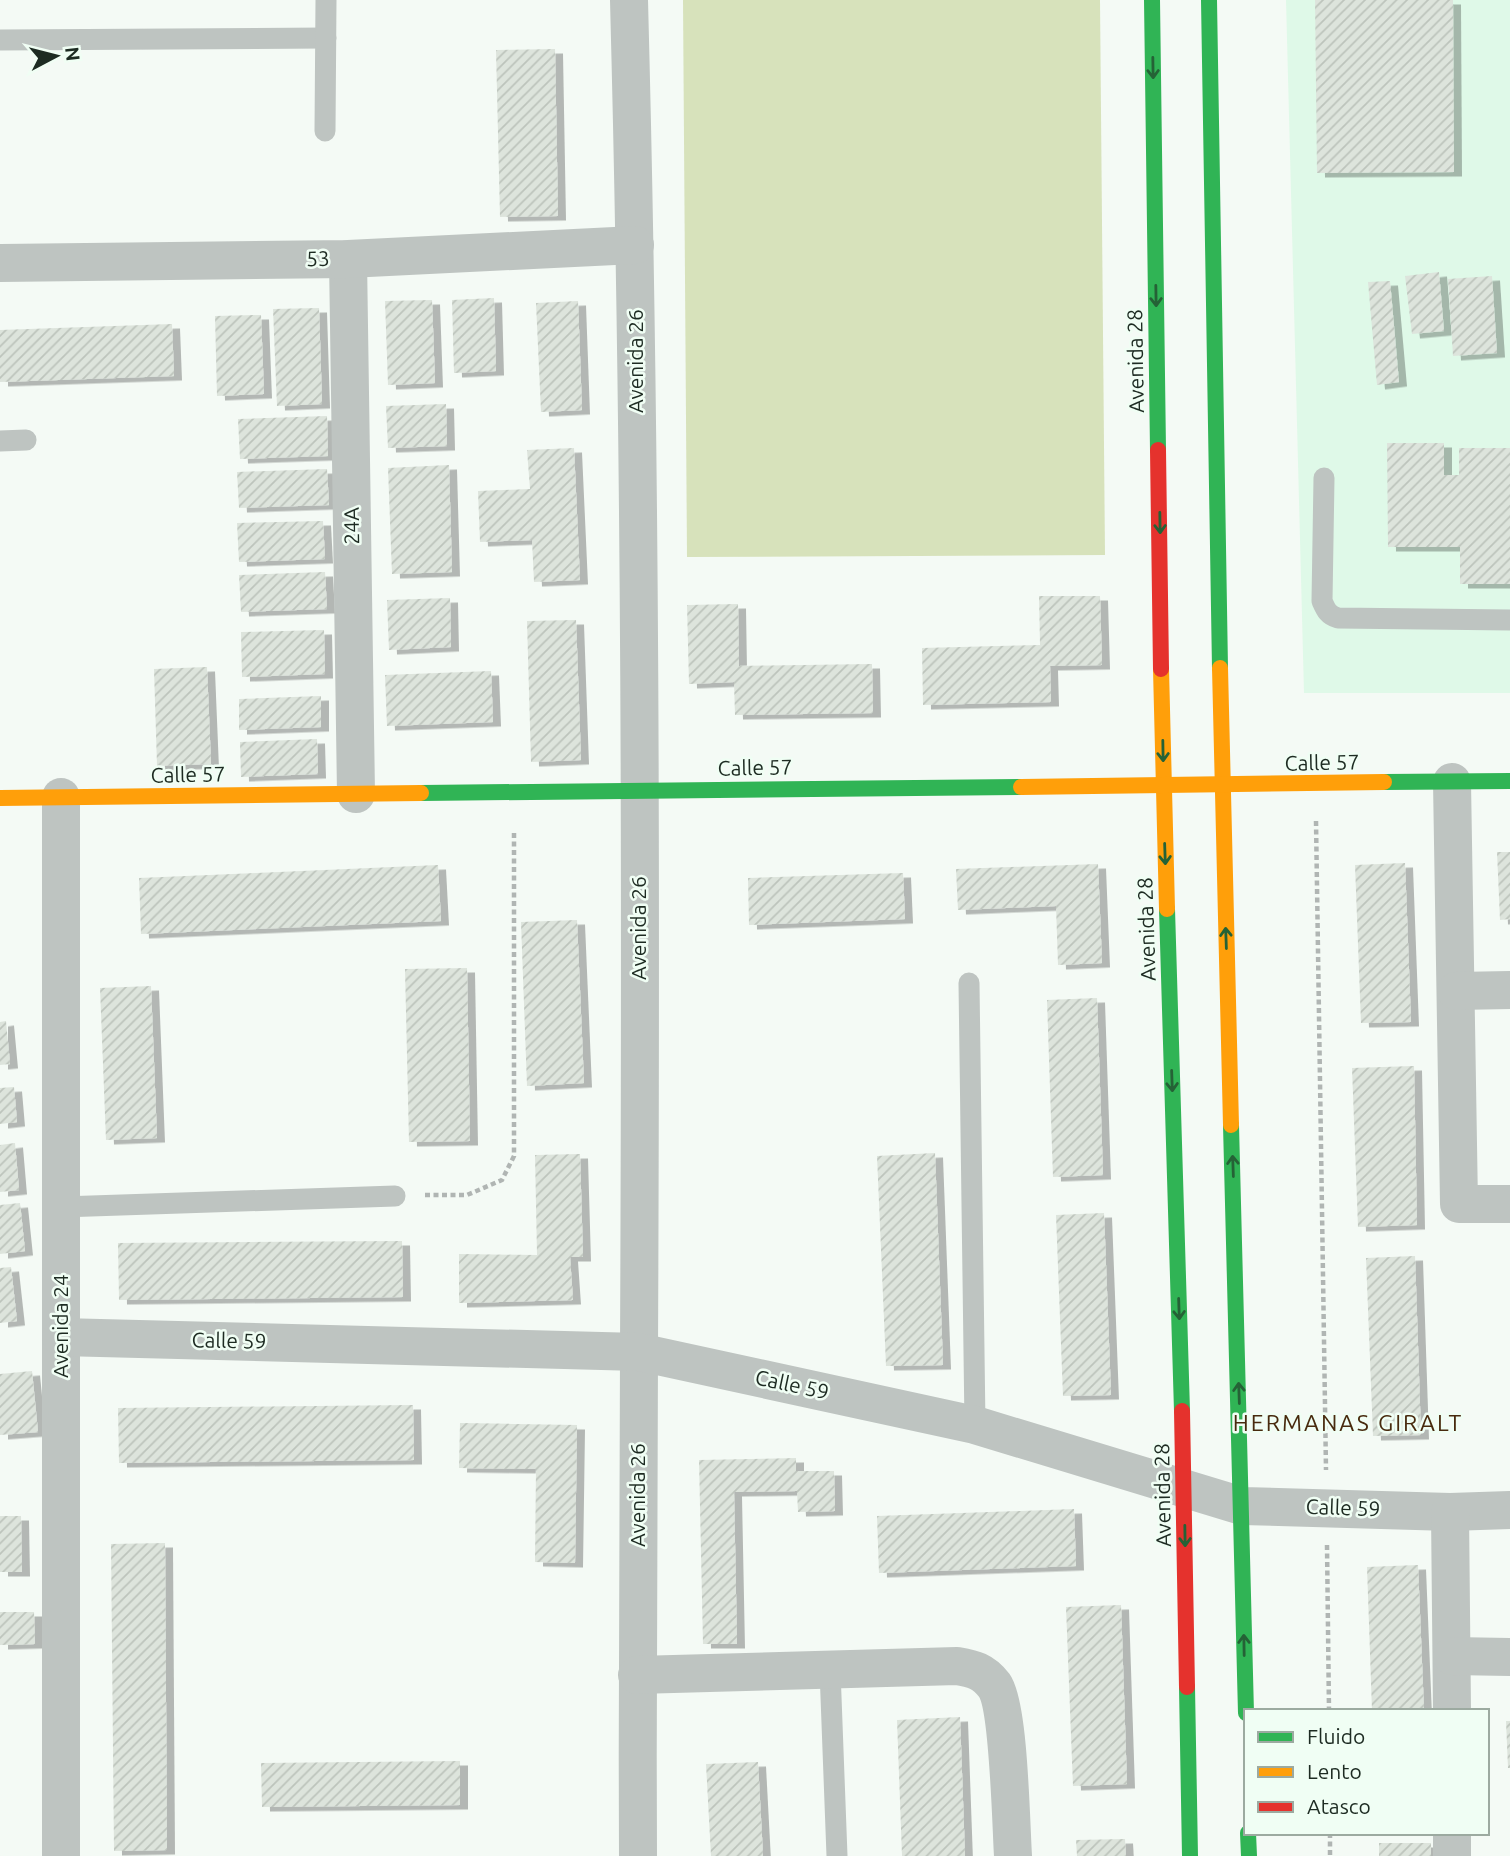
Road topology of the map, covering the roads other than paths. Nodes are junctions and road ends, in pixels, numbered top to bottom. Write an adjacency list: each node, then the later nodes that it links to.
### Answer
1 (326, 0): 5 (lane)
2 (629, 0): 8 (street, Avenida 26)
3 (1152, 0): 17 (main road, Avenida 28, one-way to 17)
4 (1209, 0): 18 (main road)
5 (326, 38): 6 (lane); 7 (lane)
6 (0, 40)
7 (325, 131)
8 (635, 244): 9 (street, 53); 19 (street, Avenida 26)
9 (348, 259): 10 (street, 53); 20 (street, 24A)
10 (0, 263)
11 (0, 440): 12 (lane)
12 (26, 440)
13 (1324, 478): 14 (lane)
14 (1510, 620)
15 (1452, 782): 16 (main road, Calle 57); 18 (main road, Calle 57); 24 (street)
16 (1510, 782)
17 (1163, 786): 18 (main road, Calle 57); 19 (main road, Calle 57); 32 (main road, Avenida 28, one-way to 32)
18 (1222, 786): 33 (main road, one-way to 18)
19 (639, 790): 20 (main road, Calle 57); 30 (street, Avenida 26)
20 (356, 794): 21 (main road, Calle 57)
21 (61, 797): 22 (main road, Calle 57); 28 (street, Avenida 24)
22 (0, 798)
23 (969, 983): 31 (lane)
24 (1456, 990): 25 (street); 27 (street)
25 (1510, 990)
26 (395, 1196): 28 (lane)
27 (1510, 1204)
28 (61, 1207): 29 (street, Avenida 24)
29 (61, 1337): 30 (street, Calle 59); 44 (street, Avenida 24)
30 (639, 1352): 31 (street, Calle 59); 39 (street, Avenida 26)
31 (975, 1425): 32 (street, Calle 59)
32 (1184, 1488): 33 (street, Calle 59); 48 (main road, Avenida 28, one-way to 48)
33 (1242, 1506): 35 (street, Calle 59); 40 (main road, one-way to 33)
34 (1510, 1510): 35 (street, Calle 59)
35 (1450, 1511): 36 (street)
36 (1452, 1656): 37 (street); 41 (street)
37 (1510, 1657)
38 (830, 1671): 39 (street); 46 (lane); 47 (street)
39 (637, 1675): 45 (street, Avenida 26)
40 (1246, 1709)
41 (1452, 1709)
42 (1248, 1835): 49 (main road)
43 (1452, 1835): 50 (street)
44 (61, 1856)
45 (638, 1856)
46 (836, 1856)
47 (1013, 1856)
48 (1190, 1856)
49 (1249, 1856)
50 (1452, 1856)

